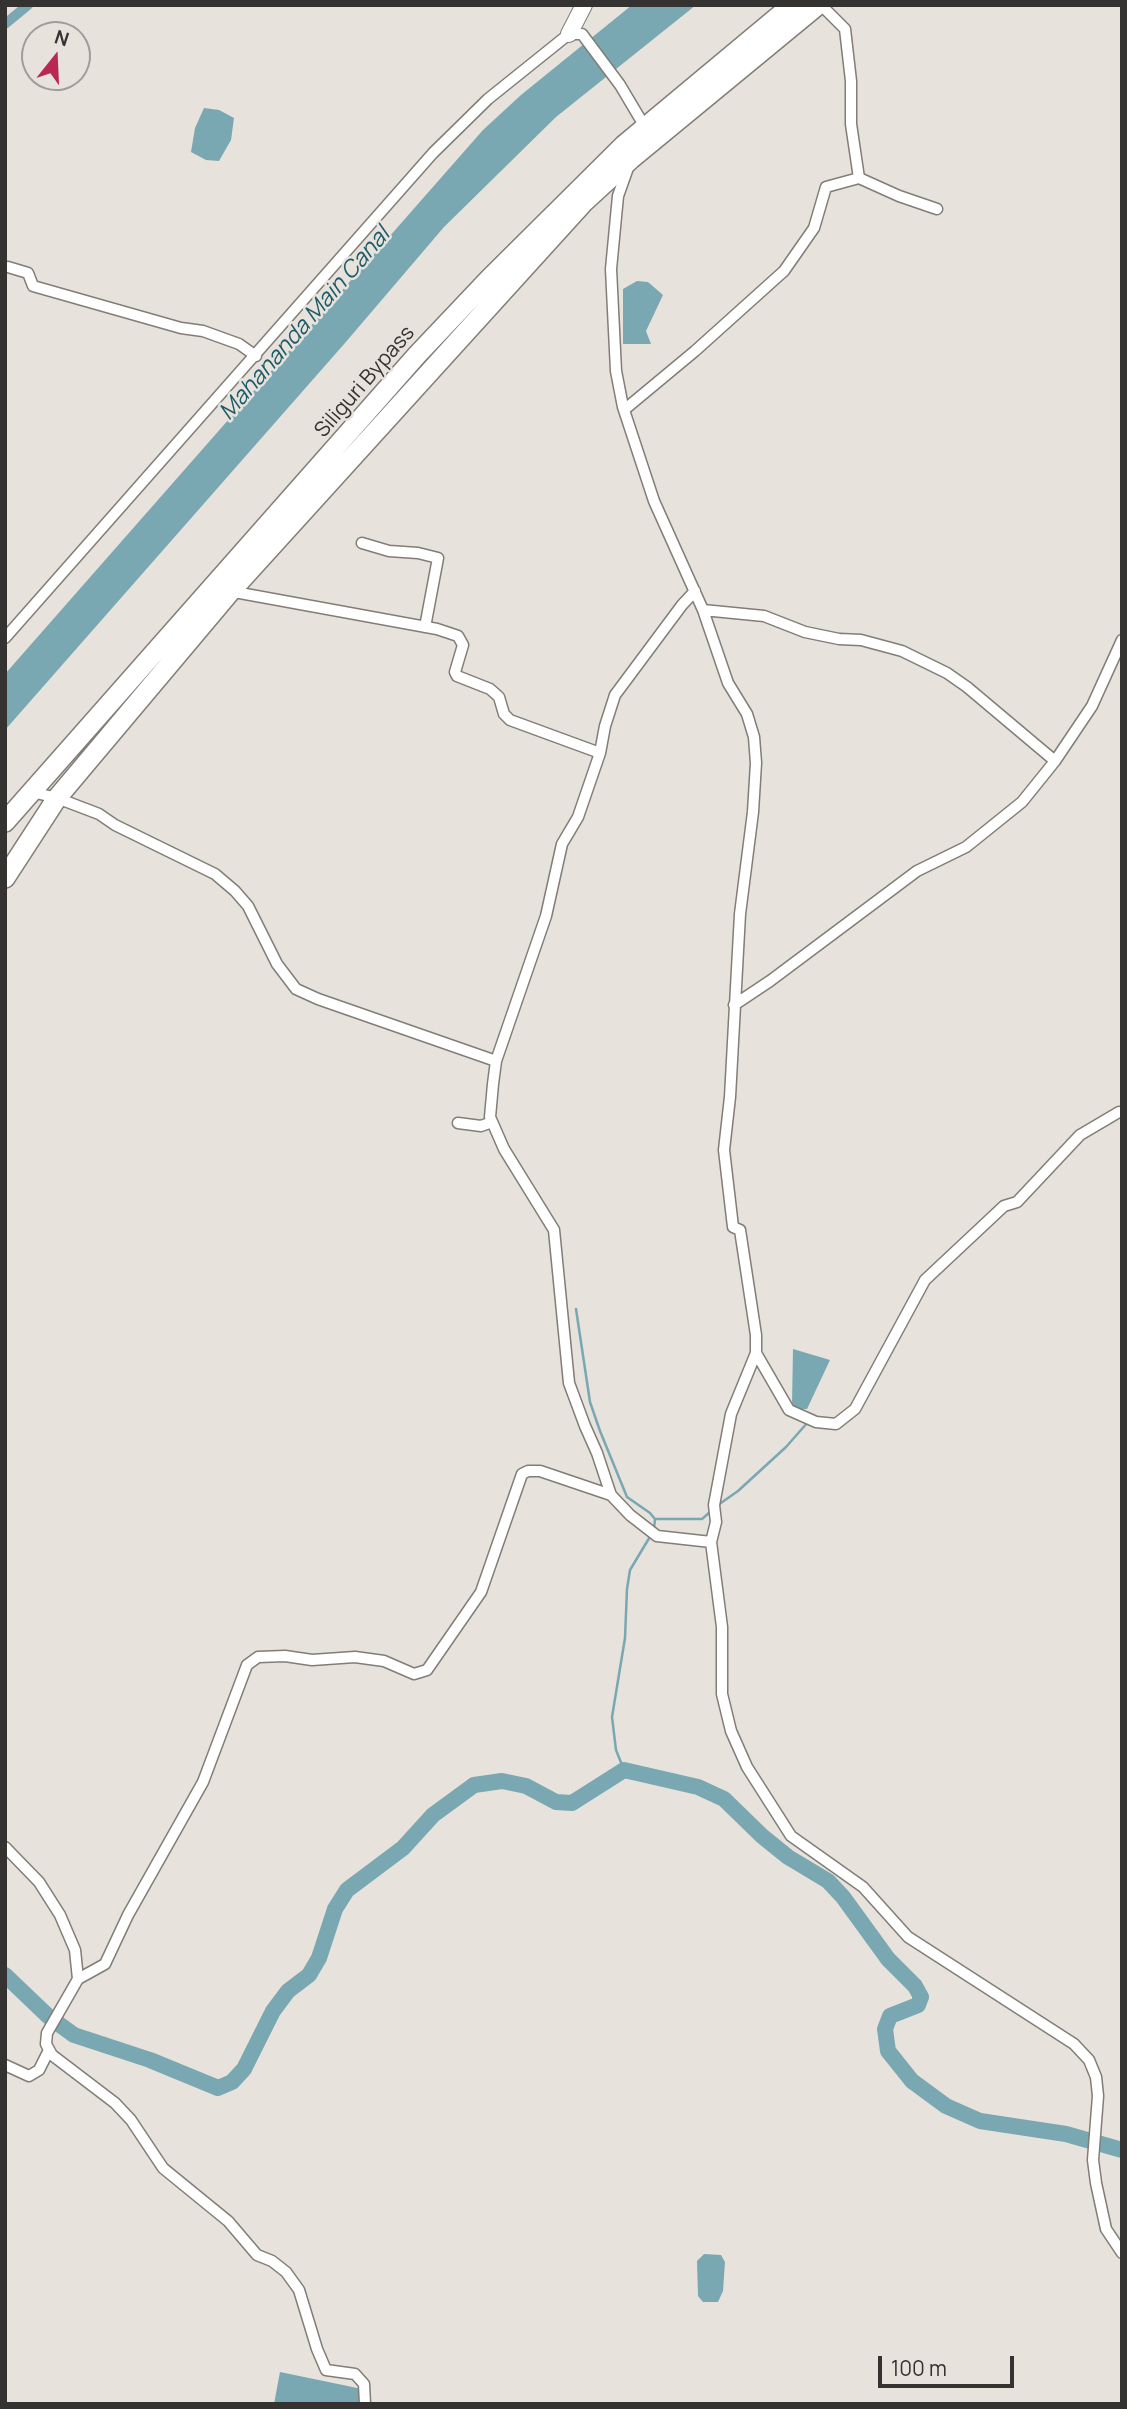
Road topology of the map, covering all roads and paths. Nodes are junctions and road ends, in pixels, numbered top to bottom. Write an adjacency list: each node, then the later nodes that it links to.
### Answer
1 (792, 5): 5 (highway, Siliguri Bypass)
2 (820, 5): 6 (highway); 7 (street)
3 (586, 8): 4 (street)
4 (575, 34): 5 (street); 10 (street)
5 (645, 127): 6 (highway, Siliguri Bypass)
6 (628, 152): 11 (street); 13 (highway, Siliguri Bypass)
7 (859, 178): 8 (street); 11 (street)
8 (937, 209)
9 (8, 267): 10 (street)
10 (256, 356): 17 (street)
11 (624, 410): 14 (street)
12 (362, 543): 16 (street)
13 (222, 589): 16 (street); 21 (highway, Siliguri Bypass); 22 (highway)
14 (695, 591): 15 (street); 19 (street)
15 (703, 610): 20 (street); 25 (street)
16 (425, 627): 19 (street)
17 (5, 638)
18 (1122, 640): 20 (street)
19 (600, 753): 26 (street)
20 (1055, 761): 25 (street)
21 (32, 792): 22 (street); 23 (highway, Siliguri Bypass)
22 (57, 798): 24 (highway); 26 (street)
23 (5, 822)
24 (5, 878)
25 (734, 1005): 30 (street)
26 (496, 1061): 28 (street)
27 (1119, 1112): 30 (street)
28 (492, 1122): 29 (street); 31 (street)
29 (458, 1123)
30 (757, 1353): 32 (street)
31 (611, 1495): 32 (street); 34 (street)
32 (710, 1542): 37 (street)
33 (5, 1847): 34 (street)
34 (78, 1979): 35 (street)
35 (49, 2050): 36 (street); 38 (street)
36 (5, 2065)
37 (1122, 2253)
38 (365, 2404)

